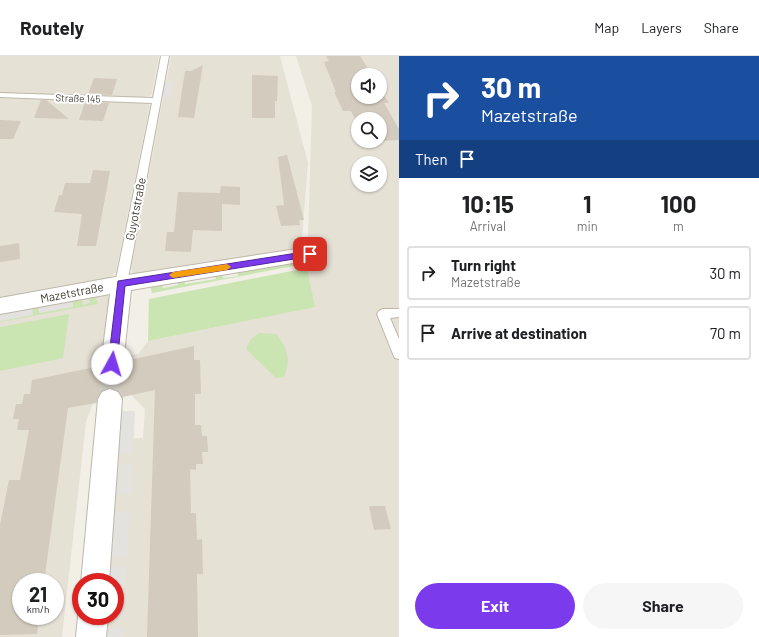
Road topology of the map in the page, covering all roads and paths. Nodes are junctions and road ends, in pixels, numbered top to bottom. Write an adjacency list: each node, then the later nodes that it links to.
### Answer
1 (165, 56): 3 (lane, Guyotstraße)
2 (0, 95): 3 (lane, Straße 145)
3 (157, 101): 5 (lane, Guyotstraße)
4 (310, 254): 5 (street, Mazetstraße)
5 (121, 284): 6 (street, Mazetstraße); 9 (street, Guyotstraße)
6 (0, 306)
7 (399, 313): 8 (lane)
8 (399, 354)
9 (112, 364)
10 (110, 399): 11 (street)
11 (96, 573)
12 (92, 625): 13 (street)
13 (91, 637)

